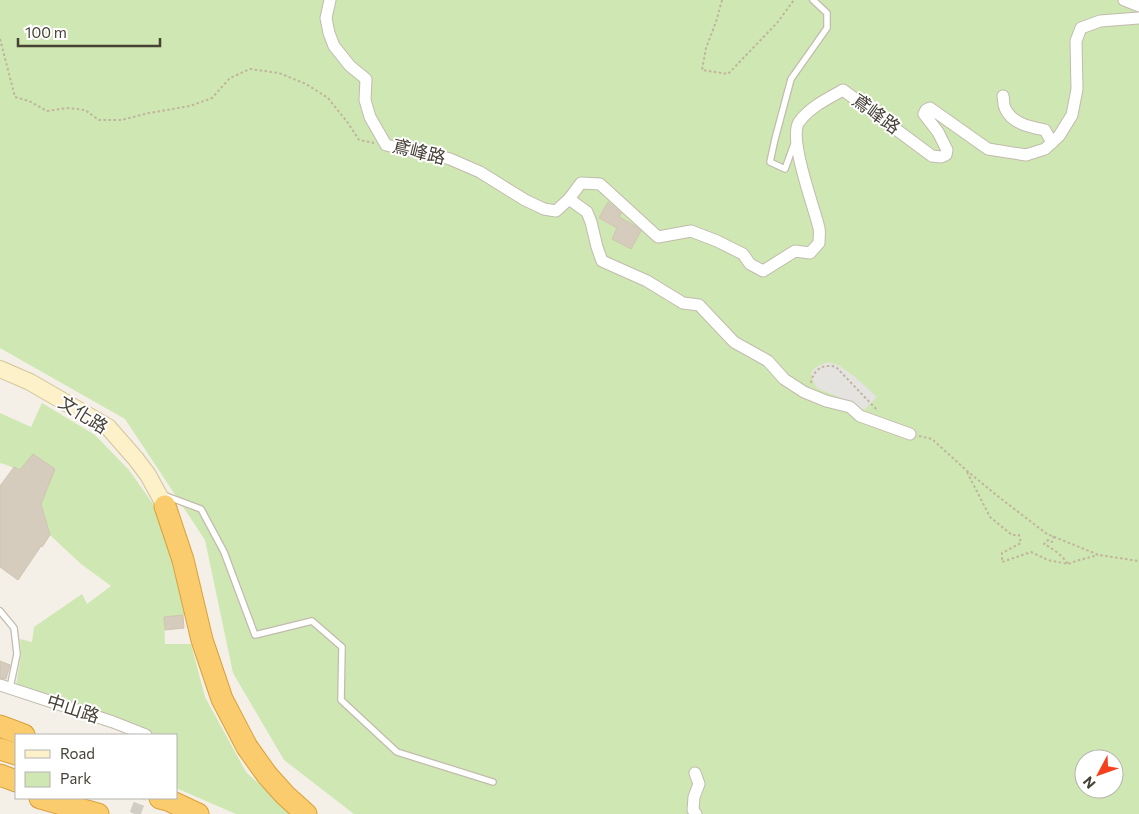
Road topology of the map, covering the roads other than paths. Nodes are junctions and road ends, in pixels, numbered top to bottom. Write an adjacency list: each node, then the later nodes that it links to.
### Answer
1 (330, 0): 9 (street, 鳶峰路)
2 (813, 0): 7 (lane)
3 (1124, 0): 4 (street)
4 (1139, 6)
5 (1139, 18): 8 (street, 鳶峰路)
6 (1003, 96): 8 (street)
7 (796, 139): 8 (street, 鳶峰路); 9 (street, 鳶峰路)
8 (1052, 143)
9 (569, 198): 11 (street)
10 (0, 369): 12 (street, 文化路)
11 (910, 434)
12 (161, 499): 13 (lane); 14 (lane); 27 (highway); 31 (lane)
13 (178, 524)
14 (172, 549)
15 (196, 586): 19 (lane)
16 (184, 592): 18 (lane)
17 (0, 612): 20 (lane)
18 (194, 637)
19 (213, 652)
20 (5, 686): 24 (street, 中山路)
21 (212, 692): 27 (lane)
22 (0, 726): 23 (highway)
23 (21, 734)
24 (143, 734)
25 (0, 749): 26 (highway)
26 (15, 754)
27 (249, 754): 40 (highway, bridge)
28 (695, 773): 41 (street)
29 (0, 775): 30 (highway)
30 (15, 781)
31 (493, 782)
32 (0, 790): 33 (highway)
33 (15, 793)
34 (44, 799): 37 (highway)
35 (64, 799): 38 (highway)
36 (164, 799): 39 (highway)
37 (98, 814)
38 (104, 814)
39 (198, 814)
40 (306, 814)
41 (696, 814)

